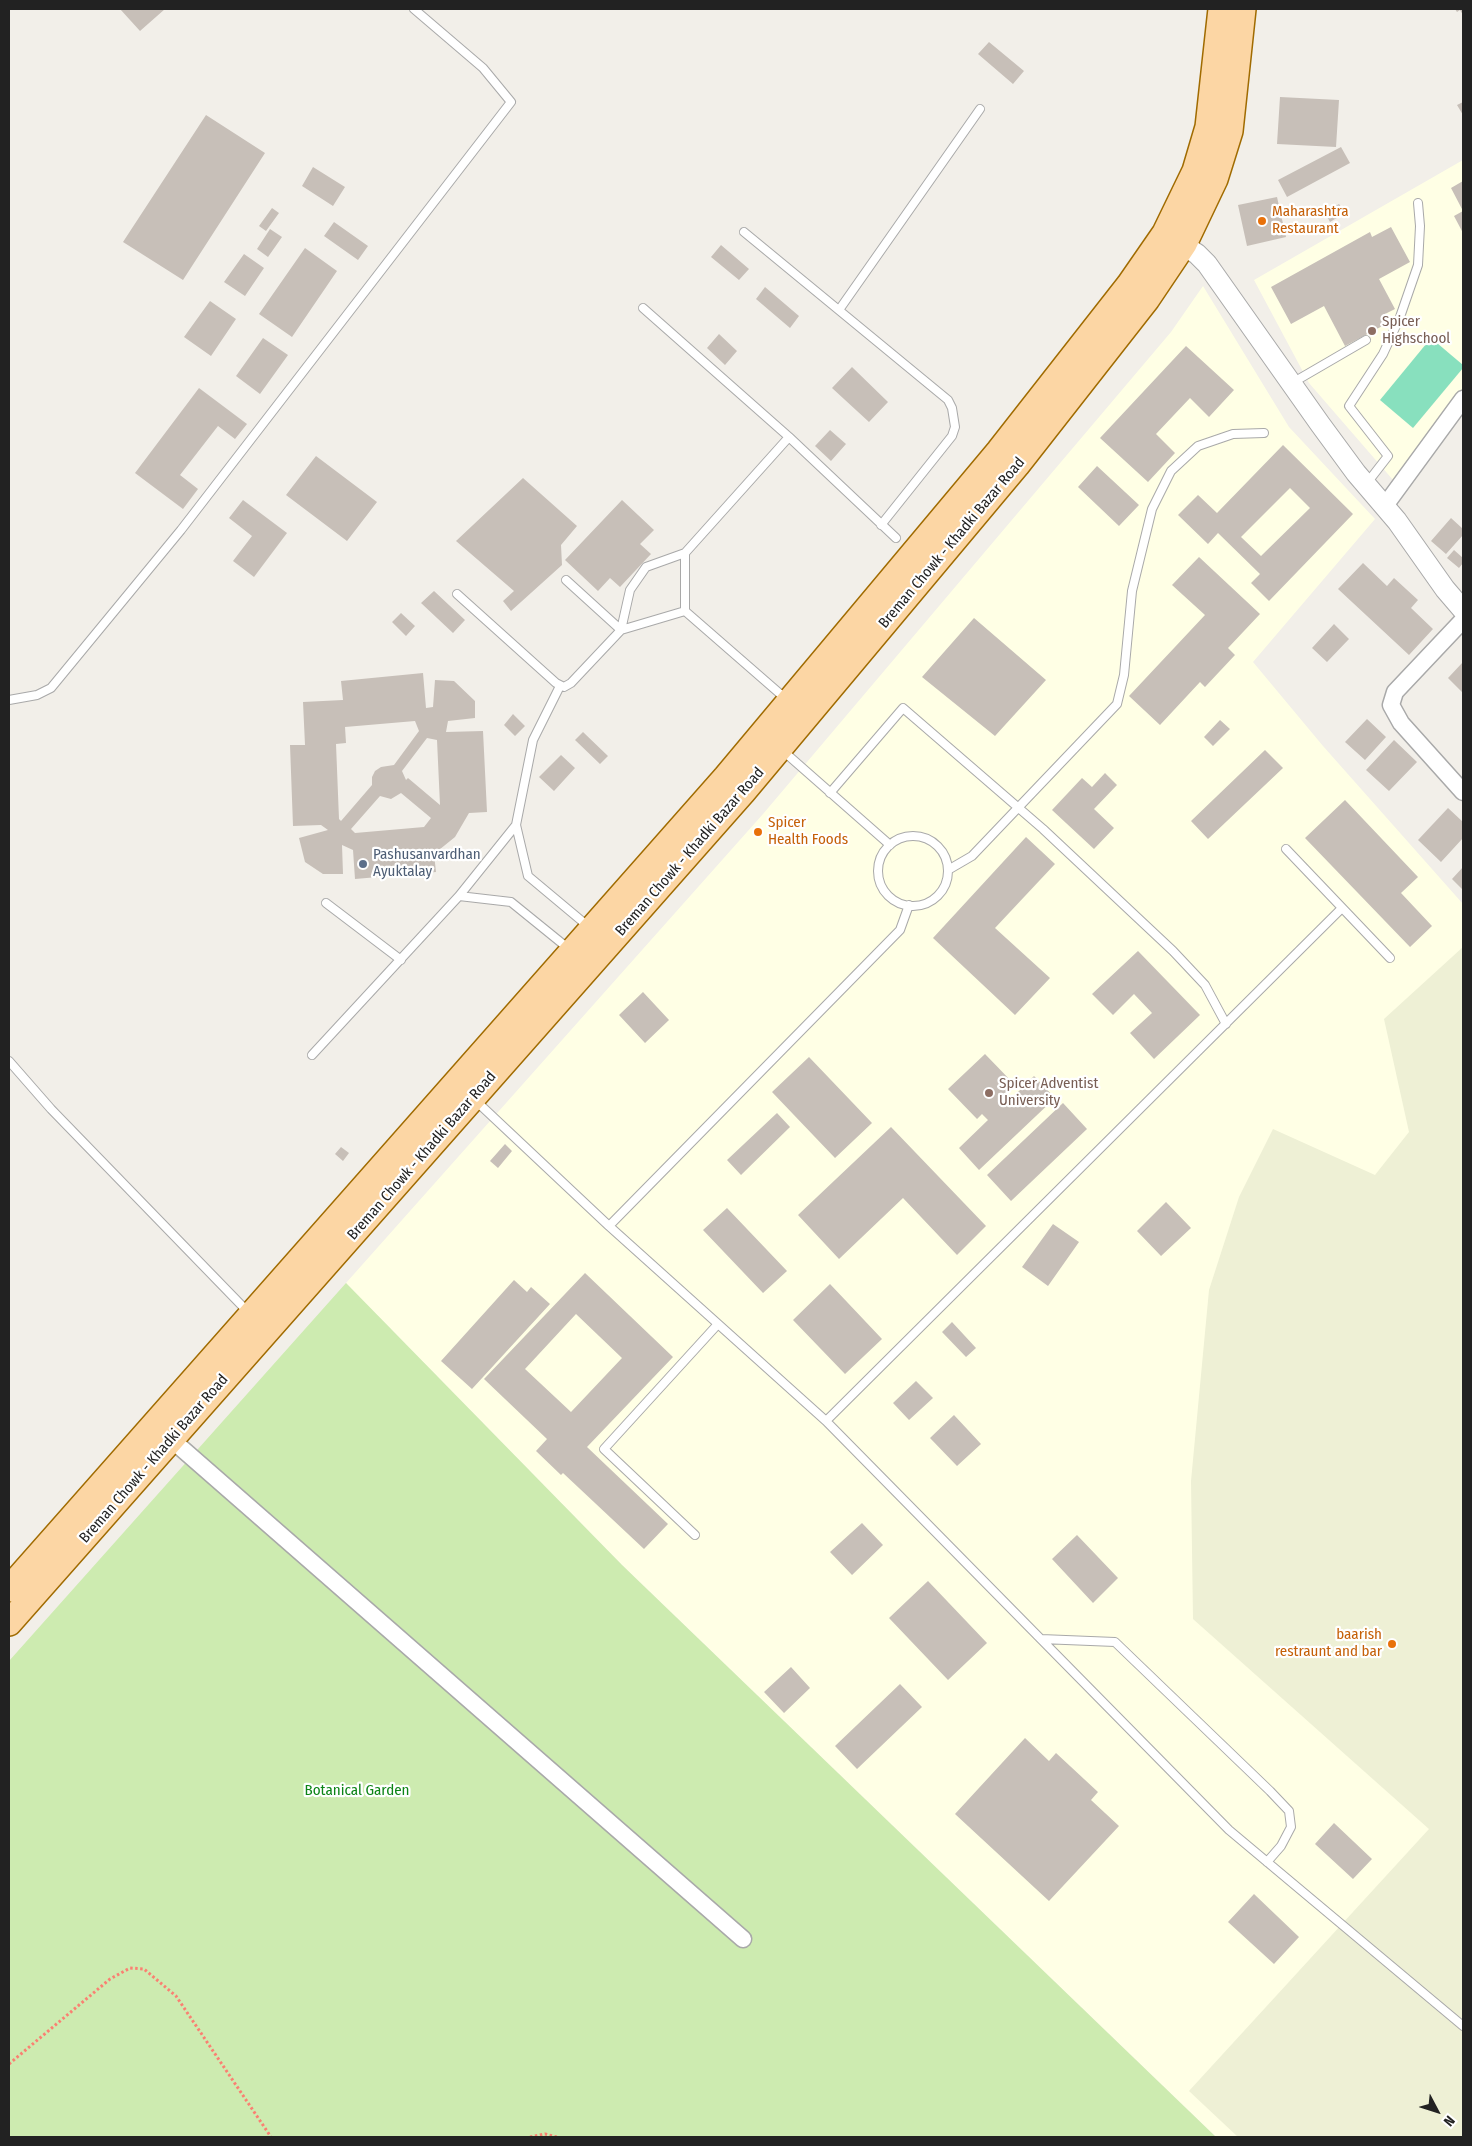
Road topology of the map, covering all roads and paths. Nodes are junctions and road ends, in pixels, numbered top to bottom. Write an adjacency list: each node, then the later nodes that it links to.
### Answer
1 (414, 9): 27 (lane)
2 (1221, 9): 7 (main road, Breman Chowk - Khadki Bazar Road)
3 (1243, 9): 7 (main road, Breman Chowk - Khadki Bazar Road)
4 (980, 109): 9 (lane)
5 (1418, 203): 15 (lane)
6 (744, 232): 9 (lane)
7 (1175, 239): 11 (street); 28 (main road, Breman Chowk - Khadki Bazar Road); 29 (main road, Breman Chowk - Khadki Bazar Road)
8 (643, 308): 14 (lane)
9 (839, 310): 17 (lane)
10 (1366, 340): 11 (lane)
11 (1291, 384): 15 (street)
12 (1463, 399): 16 (street)
13 (1264, 432): 32 (lane)
14 (790, 437): 17 (lane); 19 (lane)
15 (1366, 485): 16 (street)
16 (1384, 507): 22 (street)
17 (881, 525): 18 (lane)
18 (896, 538)
19 (685, 553): 23 (lane); 25 (lane)
20 (566, 580): 25 (lane)
21 (457, 594): 26 (lane)
22 (1463, 610)
23 (685, 611): 25 (lane); 28 (lane)
24 (1463, 620): 31 (street)
25 (621, 630): 26 (lane)
26 (560, 686): 33 (lane)
27 (9, 700)
28 (790, 702): 29 (main road, Breman Chowk - Khadki Bazar Road)
29 (771, 741): 30 (lane); 41 (main road, Breman Chowk - Khadki Bazar Road); 48 (main road, Breman Chowk - Khadki Bazar Road)
30 (830, 792): 32 (lane); 34 (lane)
31 (1463, 792)
32 (1018, 809): 36 (lane); 45 (lane)
33 (516, 825): 37 (lane); 41 (lane)
34 (890, 845): 36 (lane); 39 (lane)
35 (1286, 849): 40 (lane)
36 (948, 870): 39 (lane)
37 (459, 896): 42 (lane); 44 (lane)
38 (326, 903): 44 (lane)
39 (909, 905): 49 (lane)
40 (1341, 909): 43 (lane); 45 (lane)
41 (592, 930): 42 (main road, Breman Chowk - Khadki Bazar Road)
42 (572, 952): 50 (main road, Breman Chowk - Khadki Bazar Road)
43 (1390, 958)
44 (401, 960): 46 (lane)
45 (1226, 1024): 52 (lane)
46 (312, 1056)
47 (9, 1061): 50 (lane)
48 (473, 1098): 49 (lane); 53 (main road, Breman Chowk - Khadki Bazar Road)
49 (610, 1226): 51 (lane)
50 (251, 1315): 55 (main road, Breman Chowk - Khadki Bazar Road)
51 (718, 1324): 52 (lane); 54 (lane)
52 (826, 1421): 57 (lane)
53 (171, 1439): 56 (main road, Breman Chowk - Khadki Bazar Road); 59 (street)
54 (695, 1536)
55 (9, 1590)
56 (9, 1623)
57 (1041, 1639): 58 (lane); 58 (lane)
58 (1267, 1862): 60 (lane)
59 (743, 1939)
60 (1463, 2026)
61 (9, 2064): 62 (path)
62 (271, 2137)
63 (530, 2137): 64 (path)
64 (557, 2137)

